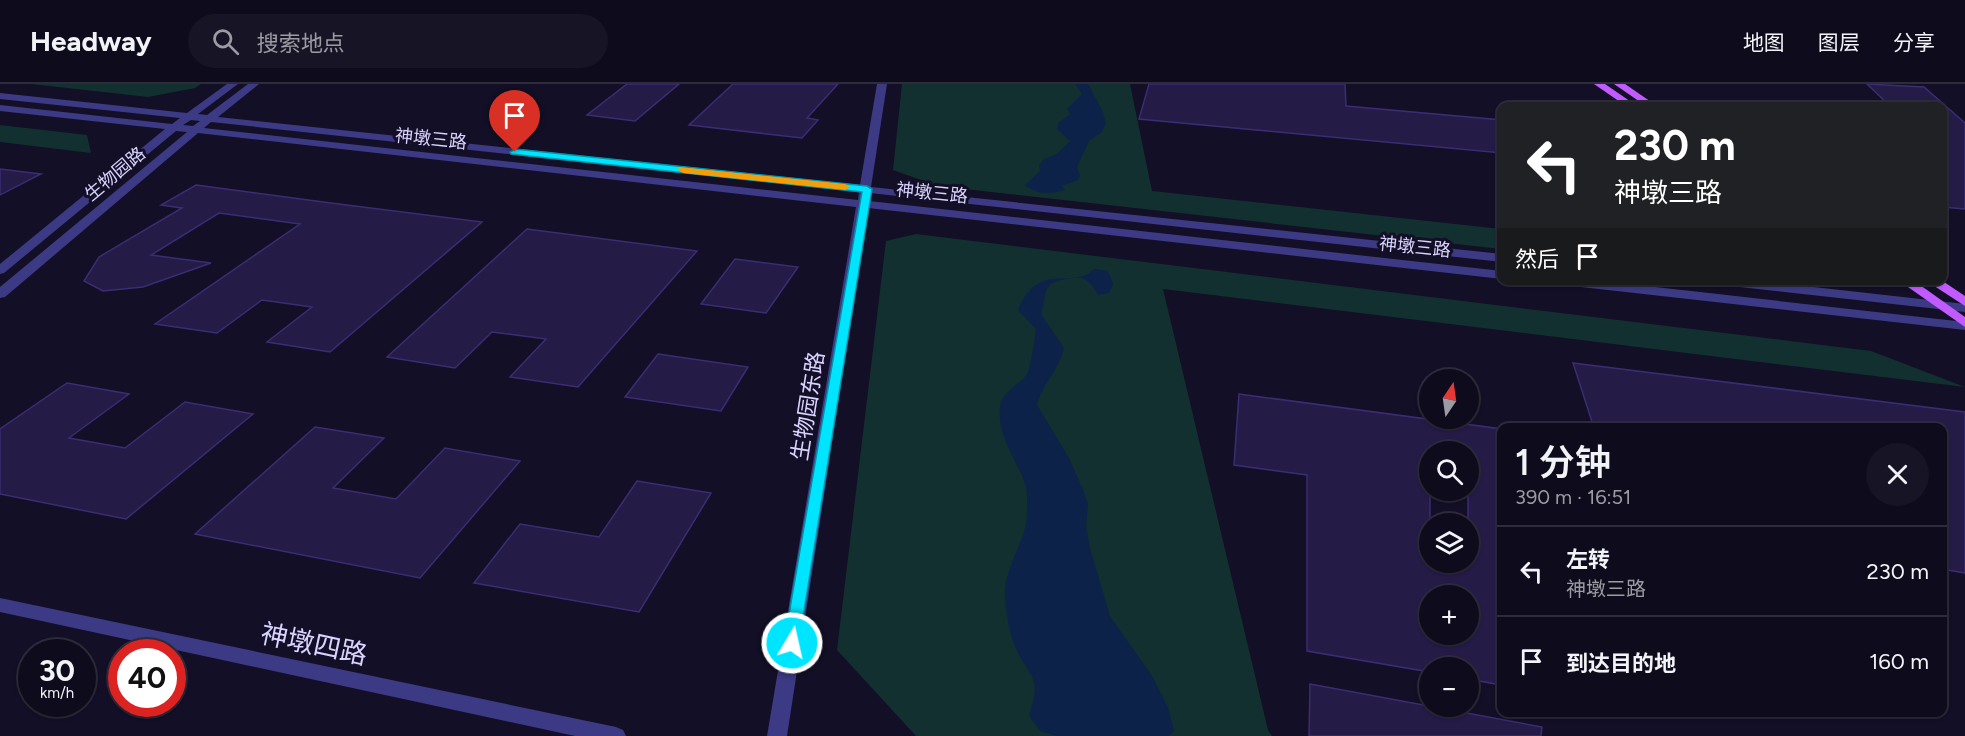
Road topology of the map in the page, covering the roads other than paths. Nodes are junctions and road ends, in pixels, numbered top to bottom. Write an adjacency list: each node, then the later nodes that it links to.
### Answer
1 (234, 84): 10 (street, 生物园路)
2 (255, 84): 11 (street, 生物园路)
3 (882, 84): 14 (street, 生物园东路)
4 (1599, 84): 7 (main road)
5 (1619, 84): 8 (main road)
6 (0, 96): 10 (street, 神墩三路)
7 (1626, 102)
8 (1646, 102)
9 (0, 108): 12 (street, 神墩三路)
10 (189, 117): 11 (street, 神墩三路); 12 (street, 生物园路)
11 (209, 119): 13 (street, 生物园路); 14 (street, 神墩三路)
12 (173, 128): 13 (street, 神墩三路); 16 (street, 生物园路)
13 (194, 131): 14 (street, 神墩三路); 22 (street, 生物园路)
14 (865, 196): 15 (street, 神墩三路); 17 (street, 神墩三路); 29 (street, 生物园东路)
15 (1497, 258)
16 (0, 270)
17 (1497, 274)
18 (1600, 285): 26 (street)
19 (1758, 285): 24 (street)
20 (1911, 285): 24 (main road)
21 (1939, 285): 23 (main road)
22 (0, 294)
23 (1965, 302)
24 (1940, 305): 25 (street); 26 (main road)
25 (1965, 308)
26 (1965, 325)
27 (0, 604): 28 (street, 神墩四路)
28 (616, 736)
29 (777, 736)

